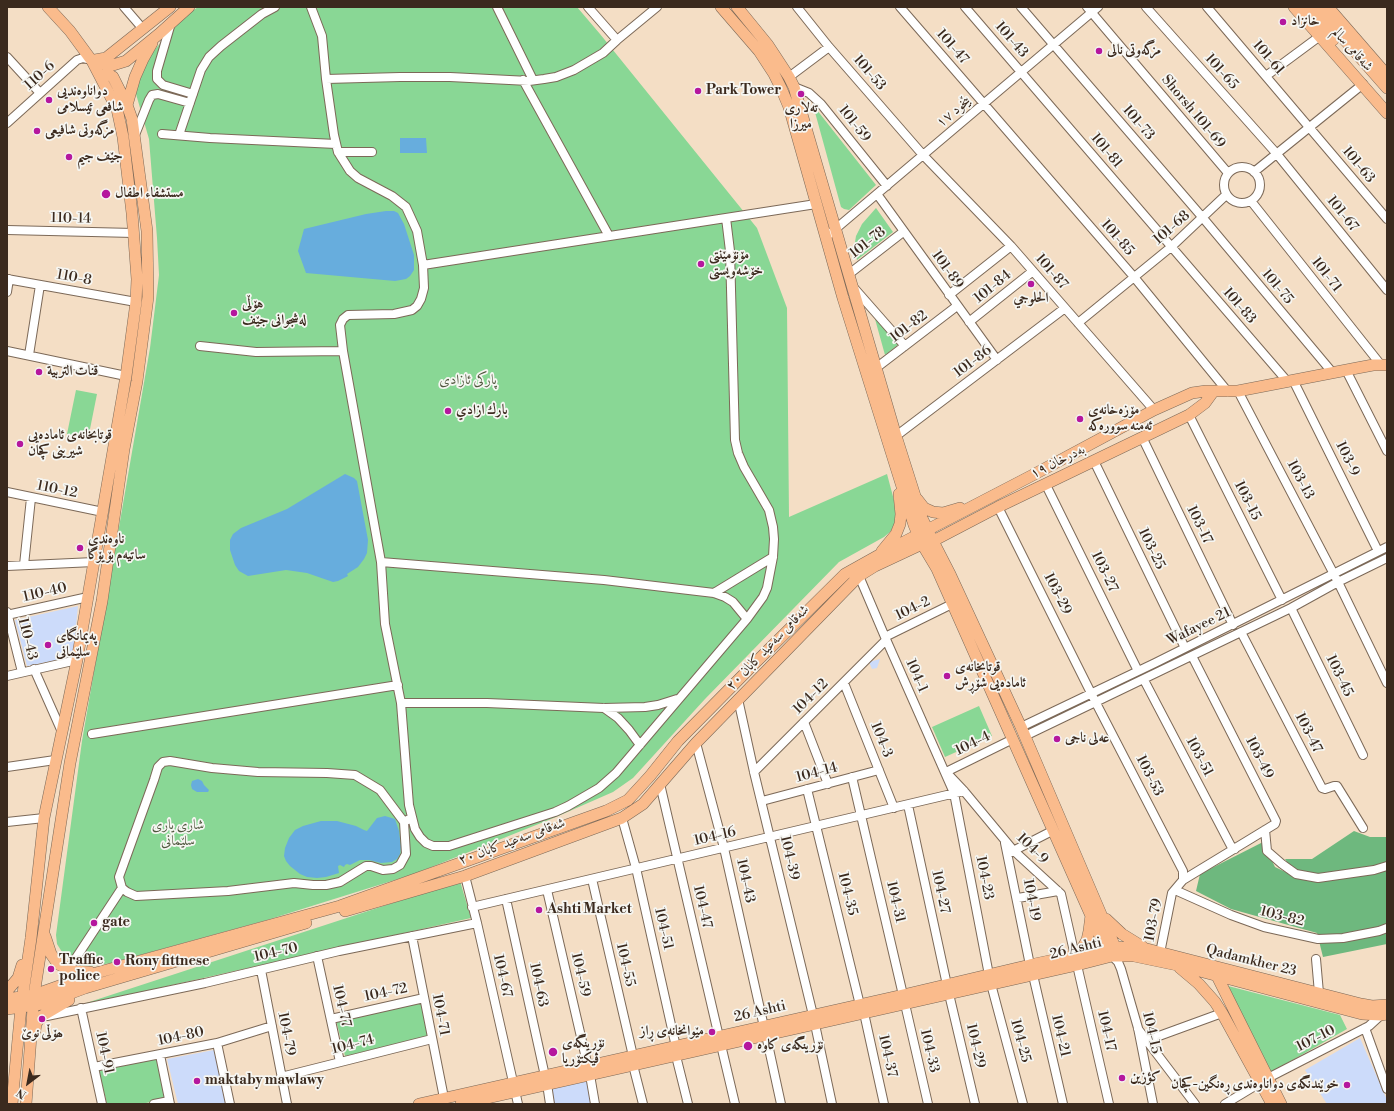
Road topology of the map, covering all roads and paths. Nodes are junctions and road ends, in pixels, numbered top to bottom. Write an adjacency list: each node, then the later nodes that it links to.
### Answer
1 (48, 7): 31 (main road)
2 (124, 7): 24 (street)
3 (170, 7): 24 (main road)
4 (189, 7): 23 (main road)
5 (275, 7): 43 (street)
6 (311, 7): 36 (street)
7 (497, 7): 38 (street)
8 (588, 7): 27 (street)
9 (657, 7): 27 (street)
10 (721, 7): 64 (main road)
11 (737, 7): 39 (main road)
12 (797, 7): 29 (street, 101-53)
13 (900, 7): 46 (street, 101-47)
14 (965, 7): 32 (street, 101-43)
15 (1021, 7): 28 (street, 101-73)
16 (1146, 7): 56 (street, 101-65)
17 (1207, 7): 34 (street, 101-61)
18 (1294, 7): 26 (main road, شەقامی سالم)
19 (1305, 7): 45 (main road, شەقامی سالم)
20 (1316, 7): 41 (main road, شەقامی سالم)
21 (1328, 7): 33 (main road, شەقامی سالم)
22 (1092, 9): 28 (street, بێخود ١٧); 59 (street, Shorsh 101-69)
23 (172, 21): 25 (main road); 43 (street)
24 (143, 29): 31 (main road)
25 (159, 34): 31 (main road); 47 (main road)
26 (1320, 36): 34 (street); 40 (main road, شەقامی سالم)
27 (617, 40): 38 (street)
28 (1053, 44): 32 (street, بێخود ١٧); 66 (street, 101-73)
29 (829, 47): 39 (street); 57 (street, 101-53)
30 (7, 57): 42 (street)
31 (92, 61): 35 (main road); 42 (street, 110-6)
32 (1021, 72): 46 (street, بێخود ١٧); 75 (street, 101-81)
33 (1387, 75)
34 (1266, 76): 50 (street, 101-61)
35 (101, 78): 47 (main road); 71 (main road)
36 (326, 79): 37 (street); 54 (street)
37 (523, 80): 38 (street); 72 (street)
38 (533, 80)
39 (792, 82): 60 (street, 101-59); 68 (main road)
40 (1363, 84): 48 (main road, شەقامی سالم); 50 (street)
41 (1387, 88)
42 (40, 93): 49 (street, 110-6)
43 (193, 94): 44 (street)
44 (190, 103): 52 (street); 53 (street)
45 (1387, 103)
46 (984, 104): 57 (street, بێخود ١٧); 79 (street, 101-85)
47 (127, 105): 53 (main road)
48 (1387, 113)
49 (7, 123)
50 (1309, 127): 56 (street); 67 (street, 101-63)
51 (162, 134): 52 (street)
52 (179, 135): 54 (street)
53 (135, 136): 122 (main road)
54 (337, 148): 55 (street); 76 (street)
55 (372, 152)
56 (1276, 154): 58 (street); 83 (street, 101-67)
57 (923, 155): 60 (street, بێخود ١٧); 74 (street, 101-87)
58 (1254, 172): 59 (street); 63 (street)
59 (1228, 173): 62 (street)
60 (887, 186): 61 (street, بێخود ١٧)
61 (876, 194): 68 (street, بێخود ١٧); 70 (street, 101-89)
62 (1226, 195): 63 (street); 66 (street, 101-68)
63 (1251, 201): 97 (street, 101-71)
64 (816, 204): 65 (street); 73 (main road)
65 (726, 218): 72 (street); 126 (street)
66 (1203, 218): 75 (street, 101-68); 100 (street, 101-75)
67 (1387, 219)
68 (836, 229): 73 (street, بێخود ١٧); 78 (main road)
69 (7, 230): 71 (street, 110-14)
70 (903, 232): 78 (street, 101-78); 85 (street, 101-89)
71 (134, 233): 86 (main road)
72 (609, 236): 76 (street)
73 (826, 237): 111 (main road)
74 (1011, 246): 77 (street, 101-87); 85 (street)
75 (1171, 248): 79 (street, 101-68); 102 (street, 101-83)
76 (423, 265): 94 (street)
77 (1033, 271): 88 (street, 101-87); 89 (street, 101-84)
78 (849, 274): 82 (main road)
79 (1134, 277): 90 (street, 101-68); 103 (street, 101-85)
80 (8, 279): 81 (street, 110-8); 84 (street)
81 (40, 285): 86 (street, 110-8); 95 (street)
82 (852, 286): 92 (street); 98 (main road)
83 (1387, 290)
84 (7, 292)
85 (949, 295): 87 (street, 101-89)
86 (136, 302): 101 (main road)
87 (957, 306): 89 (street, 101-89); 92 (street, 101-82)
88 (1065, 308): 90 (street, 101-87); 96 (street, 101-86)
89 (969, 322): 96 (street, 101-89)
90 (1078, 323): 105 (street, 101-87)
91 (200, 346): 94 (street)
92 (905, 346): 98 (street, 101-82)
93 (7, 351): 95 (street)
94 (343, 351): 129 (street)
95 (29, 355): 101 (street)
96 (997, 360): 107 (street, 101-86)
97 (1384, 365): 99 (main road, بەدرخان ١٩)
98 (876, 368): 107 (main road)
99 (1346, 370): 100 (main road, بەدرخان ١٩); 109 (street)
100 (1332, 372): 102 (main road, بەدرخان ١٩)
101 (126, 376): 118 (main road)
102 (1290, 380): 103 (main road, بەدرخان ١٩); 124 (street, 103-9)
103 (1233, 391): 104 (main road, بەدرخان ١٩); 134 (street, 103-13)
104 (1213, 392): 105 (main road, بەدرخان ١٩); 106 (main road, بەدرخان ١٩)
105 (1154, 410): 116 (main road, بەدرخان ١٩)
106 (1189, 415): 108 (main road, بەدرخان ١٩); 140 (street, 103-15)
107 (896, 436): 114 (main road)
108 (1142, 437): 110 (main road, بەدرخان ١٩); 145 (street, 103-17)
109 (1387, 451)
110 (1094, 461): 112 (main road, بەدرخان ١٩); 148 (street, 103-25)
111 (896, 470): 120 (main road); 125 (main road)
112 (1046, 485): 117 (main road, بەدرخان ١٩); 152 (street, 103-27)
113 (7, 492): 115 (street, 110-12)
114 (914, 493): 116 (main road); 120 (main road)
115 (31, 498): 118 (street, 110-12); 130 (street)
116 (978, 503): 120 (main road, بەدرخان ١٩)
117 (998, 508): 119 (main road, بەدرخان ١٩); 159 (street, 103-29)
118 (103, 512): 121 (main road)
119 (952, 530): 120 (main road, بەدرخان ١٩); 135 (main road)
120 (925, 537): 125 (main road, شەقامی سەعید کابان ٢٠); 132 (main road, شەقامی سەعید کابان ٢٠); 133 (main road); 135 (main road)
121 (97, 543): 122 (main road); 128 (main road)
122 (110, 545): 216 (main road)
123 (1387, 547): 124 (street, Wafayee 21)
124 (1378, 551): 134 (street, Wafayee 21)
125 (879, 555): 230 (main road, شەقامی سەعید کابان ٢٠)
126 (773, 557): 138 (street); 144 (street)
127 (1387, 558): 137 (street, Wafayee 21)
128 (94, 562): 130 (street); 139 (main road)
129 (381, 562): 138 (street); 158 (street)
130 (24, 565): 131 (street)
131 (7, 566)
132 (875, 566): 133 (main road); 136 (main road, شەقامی سەعید کابان ٢٠)
133 (937, 570): 141 (main road)
134 (1333, 573): 137 (street, 103-13); 140 (street, Wafayee 21)
135 (950, 574): 165 (main road)
136 (859, 576): 147 (street, 104-1); 161 (main road, شەقامی سەعید کابان ٢٠)
137 (1338, 582): 142 (street, Wafayee 21); 157 (street, 103-13)
138 (714, 593): 144 (street)
139 (88, 596): 143 (street, 110-40); 150 (main road)
140 (1282, 600): 145 (street, Wafayee 21)
141 (952, 604): 147 (street, 104-2); 168 (main road)
142 (1291, 608): 146 (street, Wafayee 21); 171 (street, 103-45)
143 (7, 614): 153 (street, 110-43)
144 (747, 619): 160 (street)
145 (1233, 625): 148 (street, Wafayee 21)
146 (1241, 632): 149 (street, Wafayee 21); 192 (street, 103-47)
147 (885, 639): 156 (street, 104-12); 176 (street, 104-1)
148 (1185, 648): 152 (street, Wafayee 21)
149 (1192, 656): 155 (street, Wafayee 21); 194 (street, 103-49)
150 (77, 660): 151 (street); 166 (main road)
151 (34, 669): 153 (street); 166 (street)
152 (1138, 671): 159 (street, Wafayee 21)
153 (22, 672): 154 (street)
154 (7, 676)
155 (1144, 680): 159 (street, Wafayee 21); 197 (street, 103-51)
156 (844, 683): 164 (street, 104-12); 174 (street, 104-3)
157 (1387, 683)
158 (398, 685): 162 (street); 167 (street)
159 (1094, 697): 165 (street, Wafayee 21); 204 (street, 103-53)
160 (679, 698): 163 (street); 170 (street)
161 (738, 699): 169 (main road, شەقامی سەعید کابان ٢٠); 175 (street, 104-39)
162 (402, 703): 163 (street); 189 (street)
163 (604, 708): 170 (street)
164 (804, 722): 175 (street, 104-12); 179 (street)
165 (1023, 731): 213 (main road)
166 (62, 732): 172 (main road)
167 (92, 734)
168 (1013, 739): 176 (street, 104-4); 193 (main road)
169 (696, 743): 178 (main road, شەقامی سەعید کابان ٢٠); 198 (street, 104-43)
170 (640, 744): 189 (street)
171 (1363, 755)
172 (55, 760): 173 (street); 187 (main road)
173 (7, 767)
174 (879, 770): 177 (street, 104-14); 185 (street, 104-3)
175 (754, 772): 183 (street, 104-39)
176 (946, 772): 181 (street, 104-1); 182 (street, 104-9)
177 (852, 777): 179 (street, 104-14); 186 (street, 104-31)
178 (660, 784): 188 (main road, شەقامی سەعید کابان ٢٠); 200 (street, 104-47)
179 (828, 784): 180 (street, 104-14)
180 (807, 789): 183 (street, 104-14); 191 (street, 104-35)
181 (953, 790): 182 (street, 104-16); 184 (street, 104-16); 232 (street, 104-23)
182 (964, 791): 196 (street, 104-9)
183 (762, 801): 195 (street, 104-39)
184 (908, 804): 185 (street, 104-16); 235 (street, 104-27)
185 (894, 808): 186 (street, 104-16)
186 (861, 816): 191 (street, 104-16); 241 (street, 104-31)
187 (44, 818): 190 (street); 218 (main road)
188 (622, 818): 202 (street, 104-51); 203 (main road, شەقامی سەعید کابان ٢٠)
189 (408, 820): 206 (street); 206 (street)
190 (7, 822)
191 (817, 826): 195 (street, 104-16); 246 (street, 104-35)
192 (1363, 828)
193 (1054, 830): 199 (street); 213 (main road)
194 (1265, 830): 197 (street, 103-49); 201 (street)
195 (771, 837): 198 (street, 104-16); 251 (street, 104-39)
196 (1005, 841): 199 (street, 104-19)
197 (1233, 847): 204 (street, 103-49)
198 (724, 848): 200 (street, 104-16); 255 (street, 104-43)
199 (1010, 852): 208 (street, 104-9); 210 (street, 104-19)
200 (677, 859): 202 (street, 104-16); 258 (street, 104-47)
201 (1387, 866)
202 (636, 868): 205 (street, 104-16); 260 (street, 104-51)
203 (464, 876): 212 (street, 104-67); 234 (main road, شەقامی سەعید کابان ٢٠)
204 (1183, 876): 209 (street)
205 (592, 879): 207 (street, 104-16); 263 (street, 104-55)
206 (122, 888): 227 (street)
207 (547, 890): 211 (street, 104-16); 267 (street, 104-59)
208 (1058, 891): 210 (street); 223 (street, 104-9)
209 (1174, 892): 215 (street, 103-82); 221 (street, 103-79)
210 (1018, 898): 229 (street, 104-19)
211 (506, 899): 212 (street, 104-16); 269 (street, 104-63)
212 (472, 907): 214 (street, 104-67)
213 (1096, 913): 219 (main road); 220 (main road); 223 (main road)
214 (476, 923): 217 (street, 104-70); 271 (street, 104-67)
215 (1387, 928)
216 (44, 930): 227 (main road); 240 (main road)
217 (412, 936): 222 (street, 104-70); 238 (street, 104-71)
218 (31, 938): 233 (main road); 242 (main road)
219 (1147, 949): 220 (main road, Qadamkher 23); 221 (main road, Qadamkher 23)
220 (1114, 952): 223 (main road, 26 Ashti); 225 (main road, Qadamkher 23); 253 (street, 104-15)
221 (1160, 953): 226 (main road, Qadamkher 23)
222 (317, 956): 228 (street, 104-70); 250 (street, 104-77)
223 (1077, 959): 229 (main road, 26 Ashti); 297 (street, 104-17)
224 (1316, 960): 237 (street)
225 (1177, 965): 231 (main road, Qadamkher 23); 247 (main road)
226 (1210, 966): 231 (main road); 237 (main road, Qadamkher 23)
227 (68, 970): 230 (main road)
228 (261, 970): 244 (street, 104-70); 252 (street, 104-79)
229 (1032, 970): 232 (main road, 26 Ashti); 296 (street, 104-21)
230 (96, 973): 240 (main road, شەقامی سەعید کابان ٢٠)
231 (1217, 975): 248 (main road, Qadamkher 23); 270 (main road)
232 (990, 980): 235 (main road, 26 Ashti); 295 (street, 104-25)
233 (11, 982): 236 (main road)
234 (85, 988): 240 (main road, شەقامی سەعید کابان ٢٠); 249 (main road)
235 (948, 989): 241 (main road, 26 Ashti); 294 (street, 104-29)
236 (7, 991)
237 (1319, 993): 243 (main road, Qadamkher 23)
238 (424, 998): 250 (street, 104-72); 256 (street, 104-71)
239 (7, 999): 242 (main road, شەقامی سەعید کابان ٢٠)
240 (34, 1000): 242 (main road, شەقامی سەعید کابان ٢٠); 261 (main road)
241 (904, 1000): 246 (main road, 26 Ashti); 293 (street, 104-33)
242 (22, 1002): 245 (main road, شەقامی سەعید کابان ٢٠); 273 (main road)
243 (1387, 1005)
244 (81, 1008): 249 (street, 104-70); 265 (street, 104-91)
245 (7, 1009)
246 (862, 1009): 251 (main road, 26 Ashti); 292 (street, 104-37)
247 (1222, 1013): 257 (street); 270 (main road)
248 (1384, 1014): 254 (street, 107-10)
249 (40, 1017): 261 (main road)
250 (331, 1019): 264 (street, 104-77)
251 (813, 1020): 255 (main road, 26 Ashti); 291 (street, 104-39)
252 (272, 1026): 259 (street, 104-80); 268 (street, 104-79)
253 (1138, 1028): 257 (street); 298 (street, 104-15)
254 (1365, 1028): 270 (street, 107-10); 272 (street)
255 (765, 1031): 258 (main road, 26 Ashti); 290 (street, 104-43)
256 (432, 1039): 264 (street, 104-74); 274 (street, 104-71)
257 (1148, 1040): 299 (street)
258 (720, 1041): 260 (main road, 26 Ashti); 289 (street, 104-47)
259 (217, 1043): 262 (street, 104-80); 280 (street)
260 (676, 1051): 263 (main road, 26 Ashti); 288 (street, 104-51)
261 (30, 1055): 277 (main road)
262 (160, 1055): 265 (street, 104-80); 275 (street)
263 (633, 1061): 267 (main road, 26 Ashti); 287 (street, 104-55)
264 (340, 1062): 268 (street, 104-74)
265 (94, 1067): 278 (street, 104-91)
266 (7, 1070): 273 (main road)
267 (589, 1071): 269 (main road, 26 Ashti); 286 (street, 104-59)
268 (281, 1077): 281 (street, 104-79)
269 (546, 1080): 271 (main road, 26 Ashti); 285 (street, 104-63)
270 (1264, 1080): 300 (street, 107-10); 301 (main road); 302 (main road)
271 (514, 1087): 274 (main road, 26 Ashti); 283 (main road, 26 Ashti); 284 (street, 104-67)
272 (1387, 1089)
273 (10, 1090): 276 (main road)
274 (444, 1098): 282 (main road, 26 Ashti)
275 (169, 1102): 279 (street)
276 (12, 1104)
277 (26, 1104)
278 (102, 1104)
279 (154, 1104)
280 (230, 1104)
281 (287, 1104)
282 (419, 1104)
283 (461, 1104)
284 (518, 1104)
285 (550, 1104)
286 (595, 1104)
287 (643, 1104)
288 (688, 1104)
289 (734, 1104)
290 (781, 1104)
291 (832, 1104)
292 (884, 1104)
293 (928, 1104)
294 (975, 1104)
295 (1023, 1104)
296 (1063, 1104)
297 (1109, 1104)
298 (1153, 1104)
299 (1195, 1104)
300 (1225, 1104)
301 (1272, 1104)
302 (1281, 1104)

